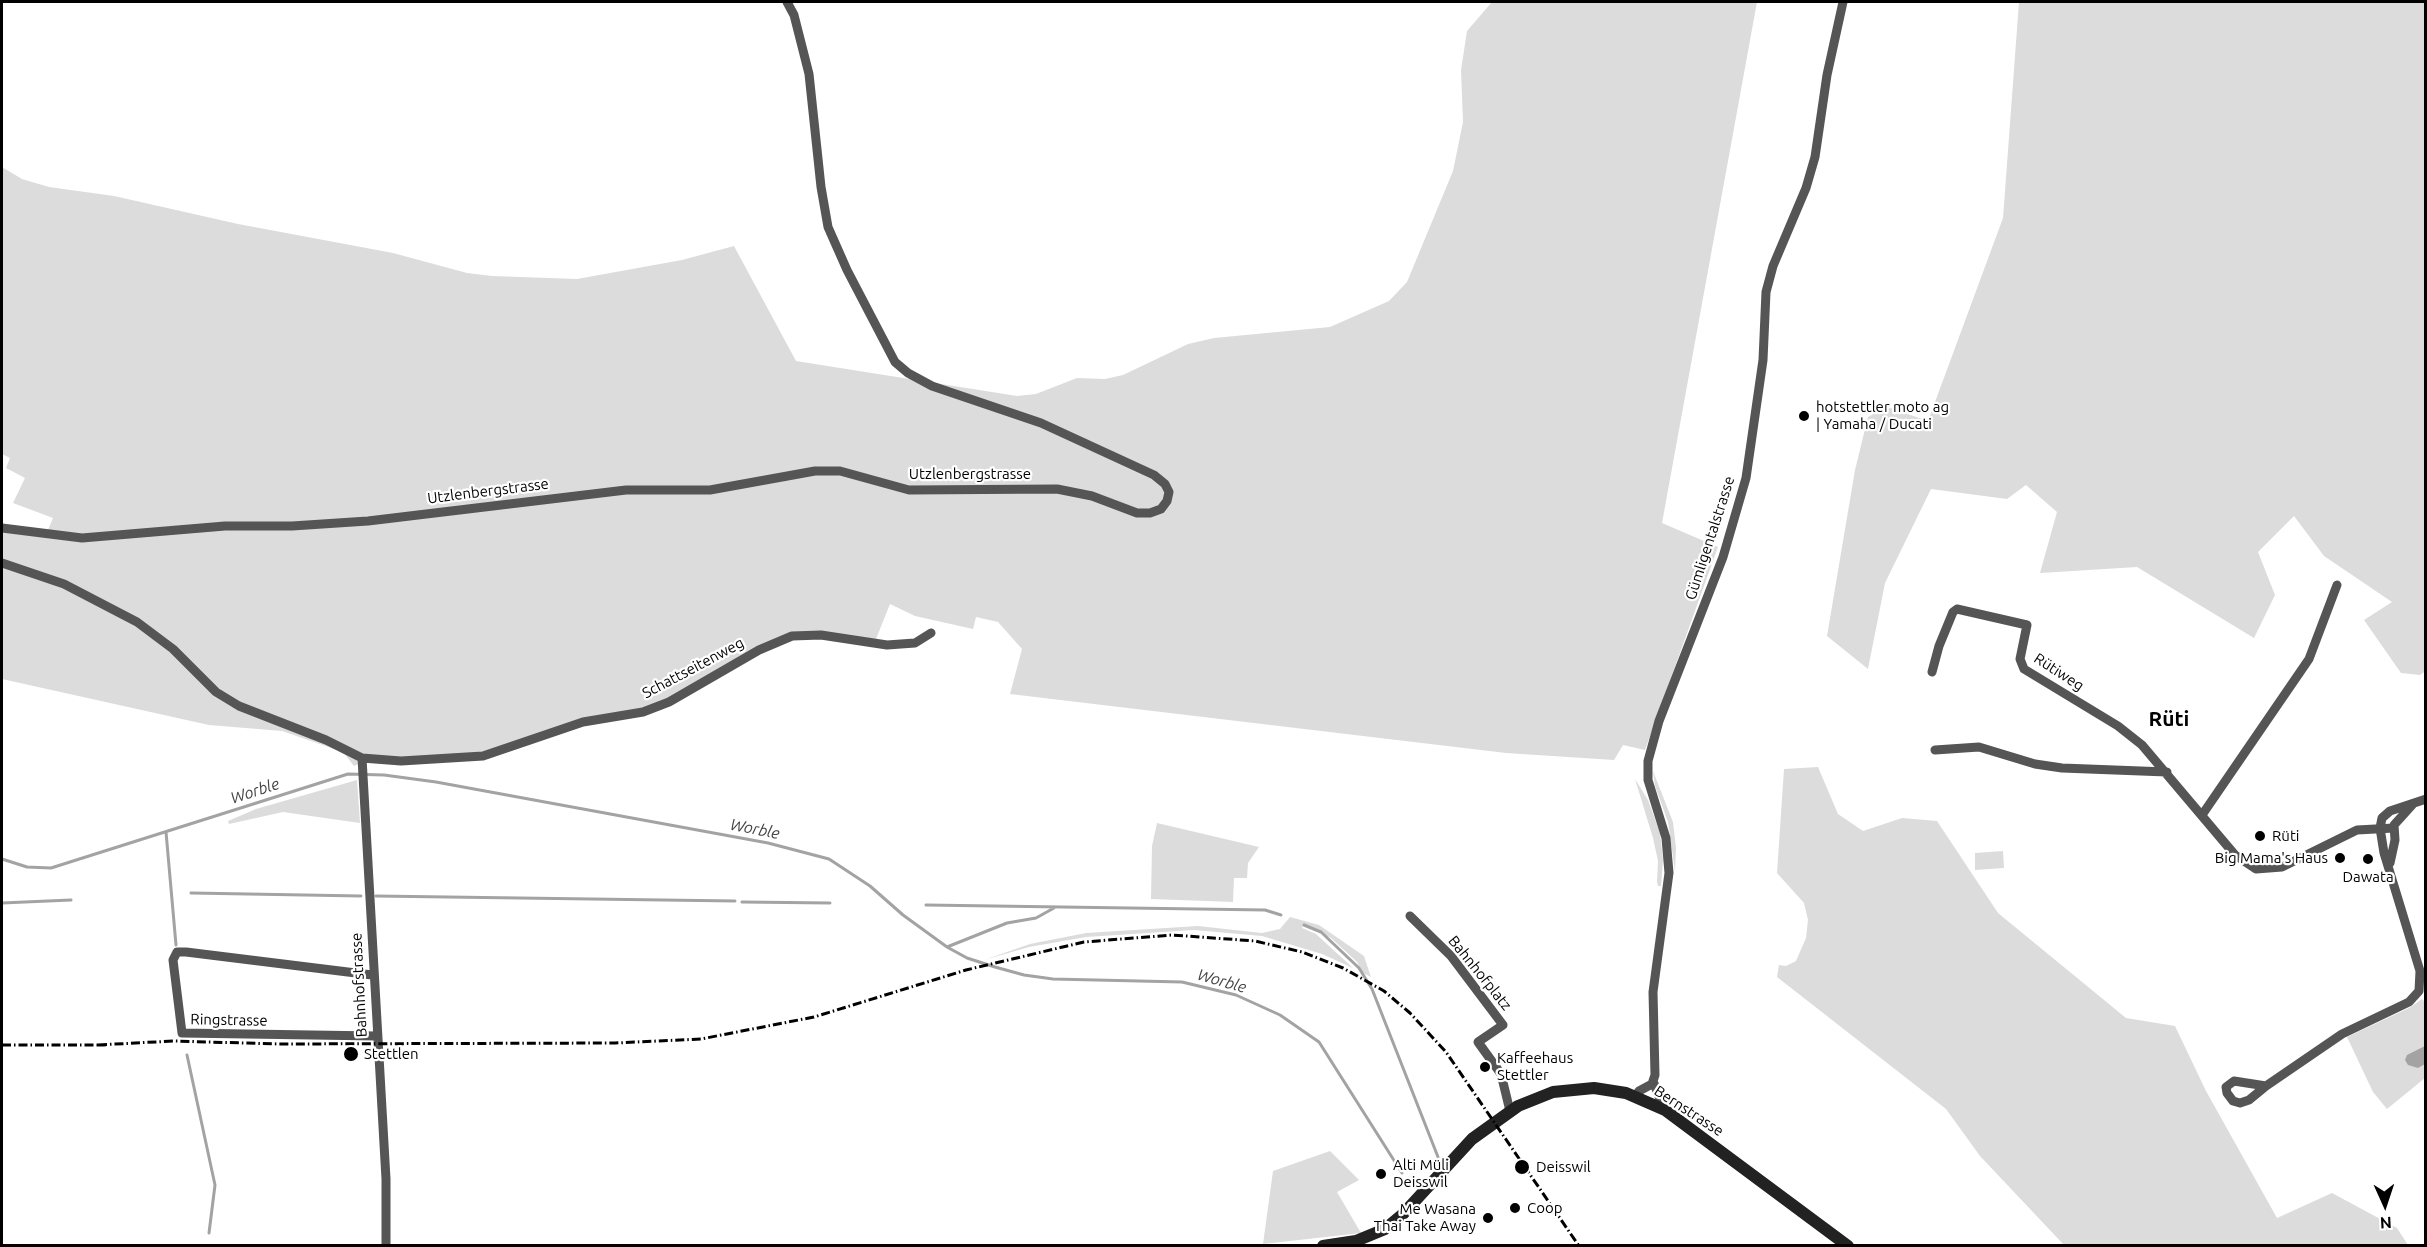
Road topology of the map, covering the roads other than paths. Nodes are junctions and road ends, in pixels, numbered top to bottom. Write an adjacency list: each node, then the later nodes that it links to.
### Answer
1 (787, 2): 3 (street, Utzlenbergstrasse)
2 (1843, 2): 20 (street, Gümligentalstrasse)
3 (2, 528)
4 (2, 563): 9 (street)
5 (2337, 585): 13 (street)
6 (931, 633): 9 (street, Schattseitenweg)
7 (1932, 672): 10 (street, Rütiweg)
8 (1935, 750): 10 (street)
9 (362, 762): 18 (street, Bahnhofstrasse)
10 (2167, 772): 13 (street, Rütiweg)
11 (2426, 799): 12 (street)
12 (2413, 804): 14 (street); 15 (street)
13 (2202, 814): 14 (street, Rütiweg)
14 (2380, 828): 15 (street, Rütiweg); 16 (street)
15 (2394, 828): 16 (street)
16 (2390, 866): 21 (street)
17 (1410, 916): 24 (street, Bahnhofplatz)
18 (372, 975): 19 (street, Bahnhofstrasse); 19 (street, Ringstrasse)
19 (377, 1035): 25 (street, Bahnhofstrasse)
20 (1653, 1081): 22 (street); 23 (street, Gümligentalstrasse)
21 (2266, 1086)
22 (1635, 1096): 23 (main road, Bernstrasse); 24 (main road, Bernstrasse)
23 (1658, 1106): 27 (main road, Bernstrasse)
24 (1510, 1111): 26 (main road, Bernstrasse)
25 (386, 1245)
26 (1323, 1245)
27 (1848, 1245)

